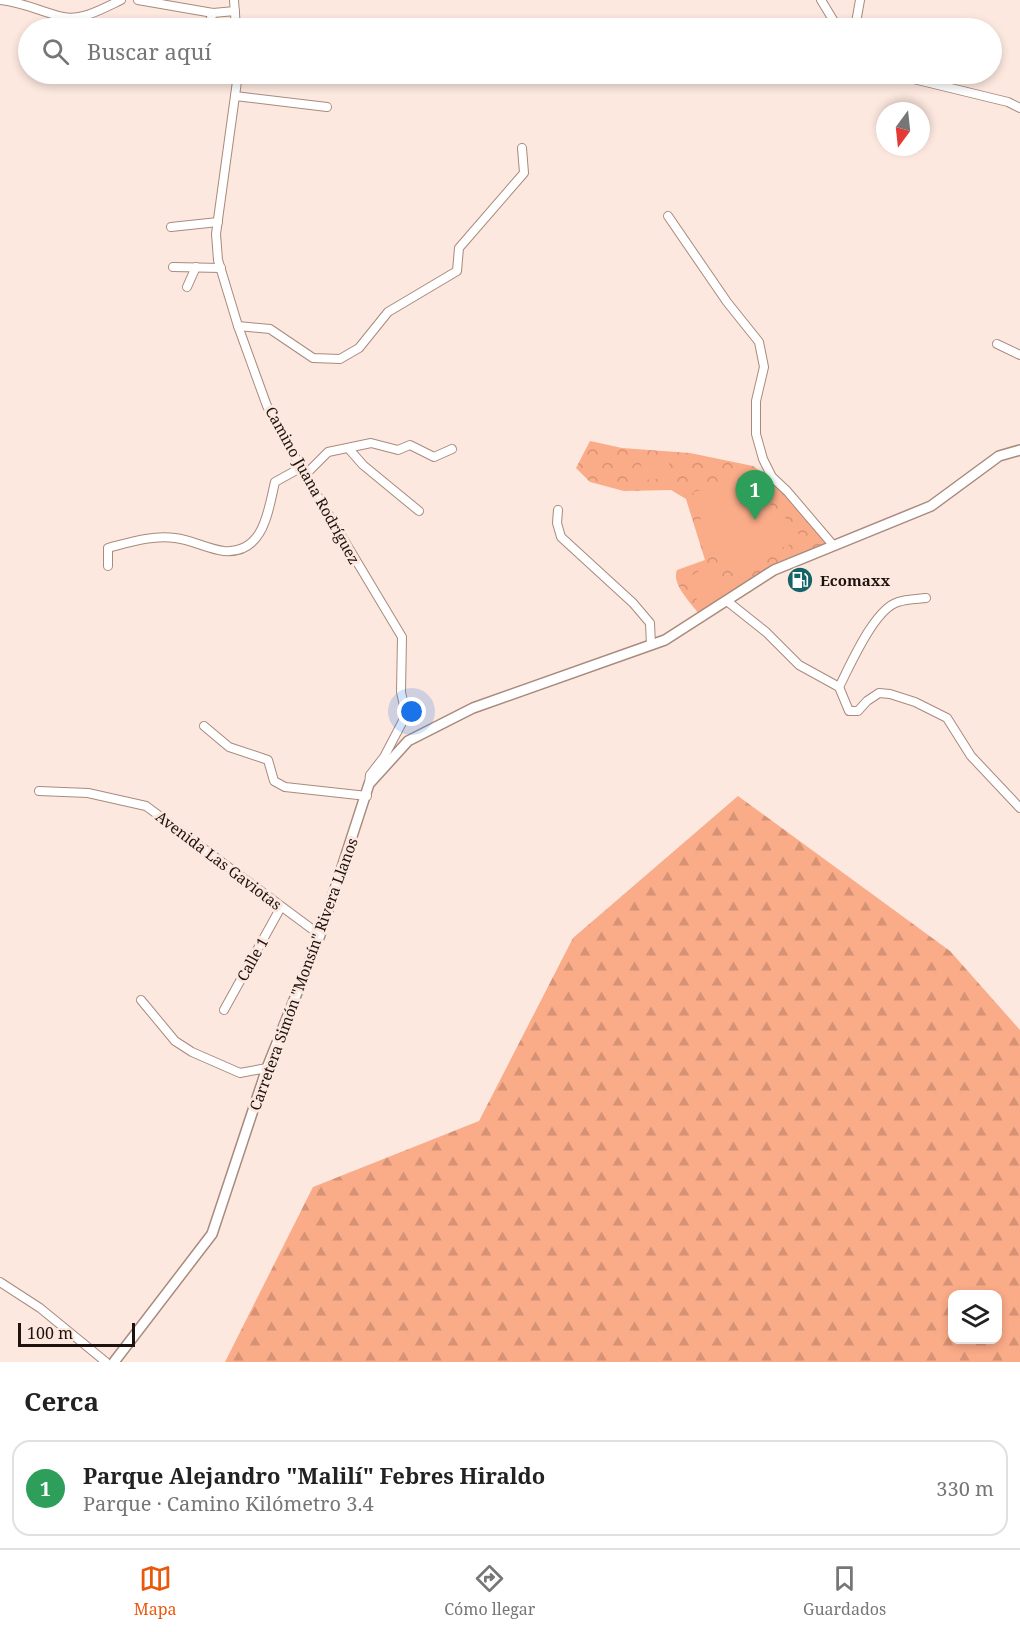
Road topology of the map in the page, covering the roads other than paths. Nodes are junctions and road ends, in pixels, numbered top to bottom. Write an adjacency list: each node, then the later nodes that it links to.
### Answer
1 (0, 0): 2 (street)
2 (121, 0)
3 (138, 0): 8 (street)
4 (234, 0): 7 (street)
5 (821, 0): 11 (street)
6 (860, 0): 12 (street)
7 (235, 11): 8 (street); 10 (street)
8 (213, 13): 9 (street)
9 (211, 18)
10 (235, 18)
11 (832, 18)
12 (857, 18)
13 (237, 84): 15 (street, Camino Juana Rodríguez)
14 (934, 84): 17 (street)
15 (236, 96): 16 (street); 20 (street, Camino Juana Rodríguez)
16 (327, 107)
17 (1020, 108)
18 (522, 148): 26 (street)
19 (668, 216): 35 (street)
20 (218, 222): 21 (street); 24 (street, Camino Juana Rodríguez)
21 (171, 227)
22 (174, 267): 23 (street)
23 (196, 267): 24 (street); 25 (street)
24 (221, 268): 26 (street, Camino Juana Rodríguez)
25 (187, 287)
26 (238, 326): 32 (street, Camino Juana Rodríguez)
27 (997, 344): 28 (street)
28 (1020, 355)
29 (349, 449): 30 (street); 32 (street); 34 (street)
30 (452, 449)
31 (1020, 450): 35 (street)
32 (303, 471): 36 (street); 42 (street, Camino Juana Rodríguez)
33 (558, 510): 39 (street)
34 (419, 511)
35 (833, 545): 38 (street)
36 (108, 567)
37 (926, 598): 40 (street)
38 (727, 601): 39 (street); 40 (street)
39 (651, 645): 42 (street)
40 (839, 687): 45 (street)
41 (204, 726): 44 (street)
42 (370, 779): 44 (street, Carretera Simón "Monsín" Rivera Llanos)
43 (39, 791): 46 (street, Avenida Las Gaviotas)
44 (367, 795): 47 (street, Carretera Simón "Monsín" Rivera Llanos)
45 (1020, 808)
46 (280, 907): 47 (street, Avenida Las Gaviotas); 49 (street, Calle 1)
47 (320, 935): 50 (street, Carretera Simón "Monsín" Rivera Llanos)
48 (141, 1000): 50 (street)
49 (224, 1010)
50 (267, 1068): 53 (street, Carretera Simón "Monsín" Rivera Llanos)
51 (0, 1282): 52 (street)
52 (106, 1362)
53 (114, 1362)

